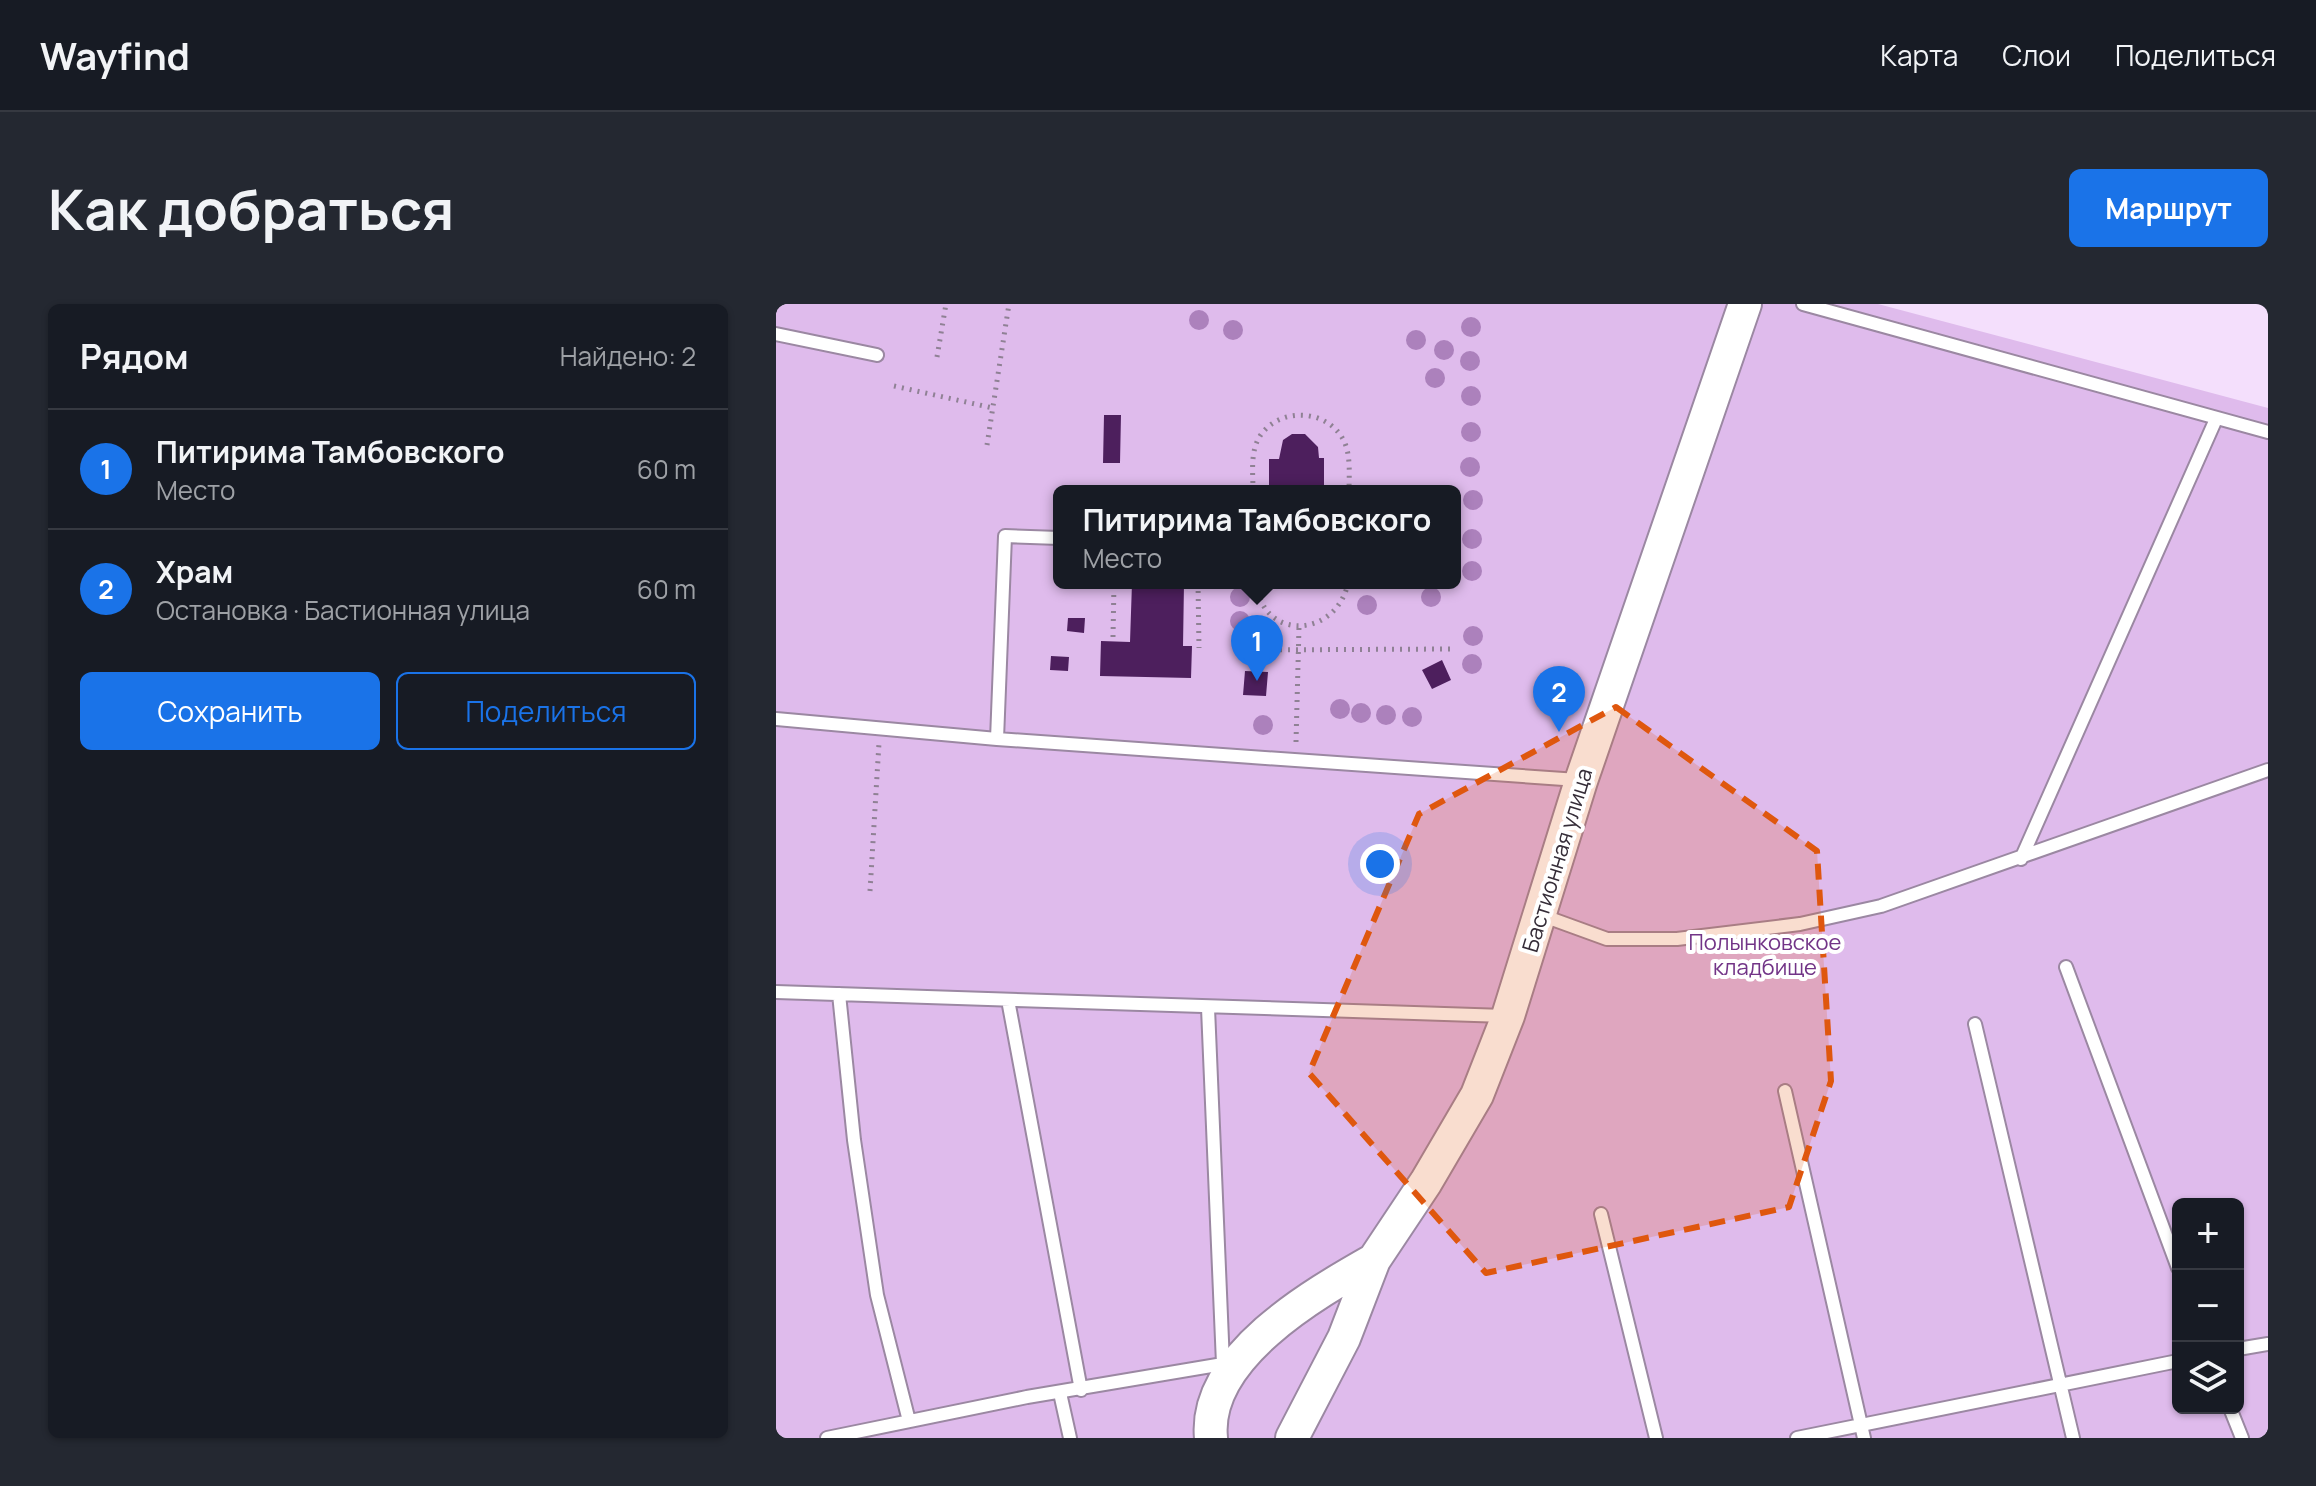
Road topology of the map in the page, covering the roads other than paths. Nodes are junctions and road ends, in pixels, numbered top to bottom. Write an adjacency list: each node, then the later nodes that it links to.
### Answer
1 (1745, 304): 11 (street, Бастионная улица)
2 (1803, 304): 5 (lane)
3 (776, 334): 4 (lane)
4 (877, 355)
5 (2216, 419): 6 (lane); 12 (lane)
6 (2268, 432)
7 (1053, 538): 9 (lane)
8 (776, 719): 9 (lane)
9 (997, 739): 11 (lane)
10 (2268, 770): 12 (lane)
11 (1581, 781): 13 (street, Бастионная улица)
12 (2021, 859): 13 (lane)
13 (1541, 915): 19 (street, Бастионная улица)
14 (2066, 967): 23 (lane)
15 (776, 992): 16 (lane)
16 (839, 994): 17 (lane); 33 (lane)
17 (1008, 1000): 18 (lane); 30 (lane)
18 (1208, 1008): 19 (lane); 28 (lane)
19 (1508, 1016): 24 (street, Бастионная улица)
20 (1975, 1024): 29 (lane)
21 (1785, 1091): 34 (lane)
22 (1601, 1214): 39 (lane)
23 (2172, 1252)
24 (1374, 1260): 28 (street, Бастионная улица); 38 (street, Бастионная улица)
25 (2268, 1344): 26 (lane)
26 (2244, 1348)
27 (2172, 1362): 29 (lane)
28 (1230, 1363): 30 (lane); 37 (street, Бастионная улица)
29 (2060, 1385): 34 (lane); 41 (lane)
30 (1081, 1390): 31 (lane)
31 (1060, 1393): 33 (lane); 36 (lane)
32 (2232, 1414): 42 (lane)
33 (909, 1421): 35 (lane)
34 (1862, 1431): 40 (lane)
35 (827, 1438)
36 (1070, 1438)
37 (1211, 1438)
38 (1292, 1438)
39 (1656, 1438)
40 (1797, 1438)
41 (2073, 1438)
42 (2242, 1438)

